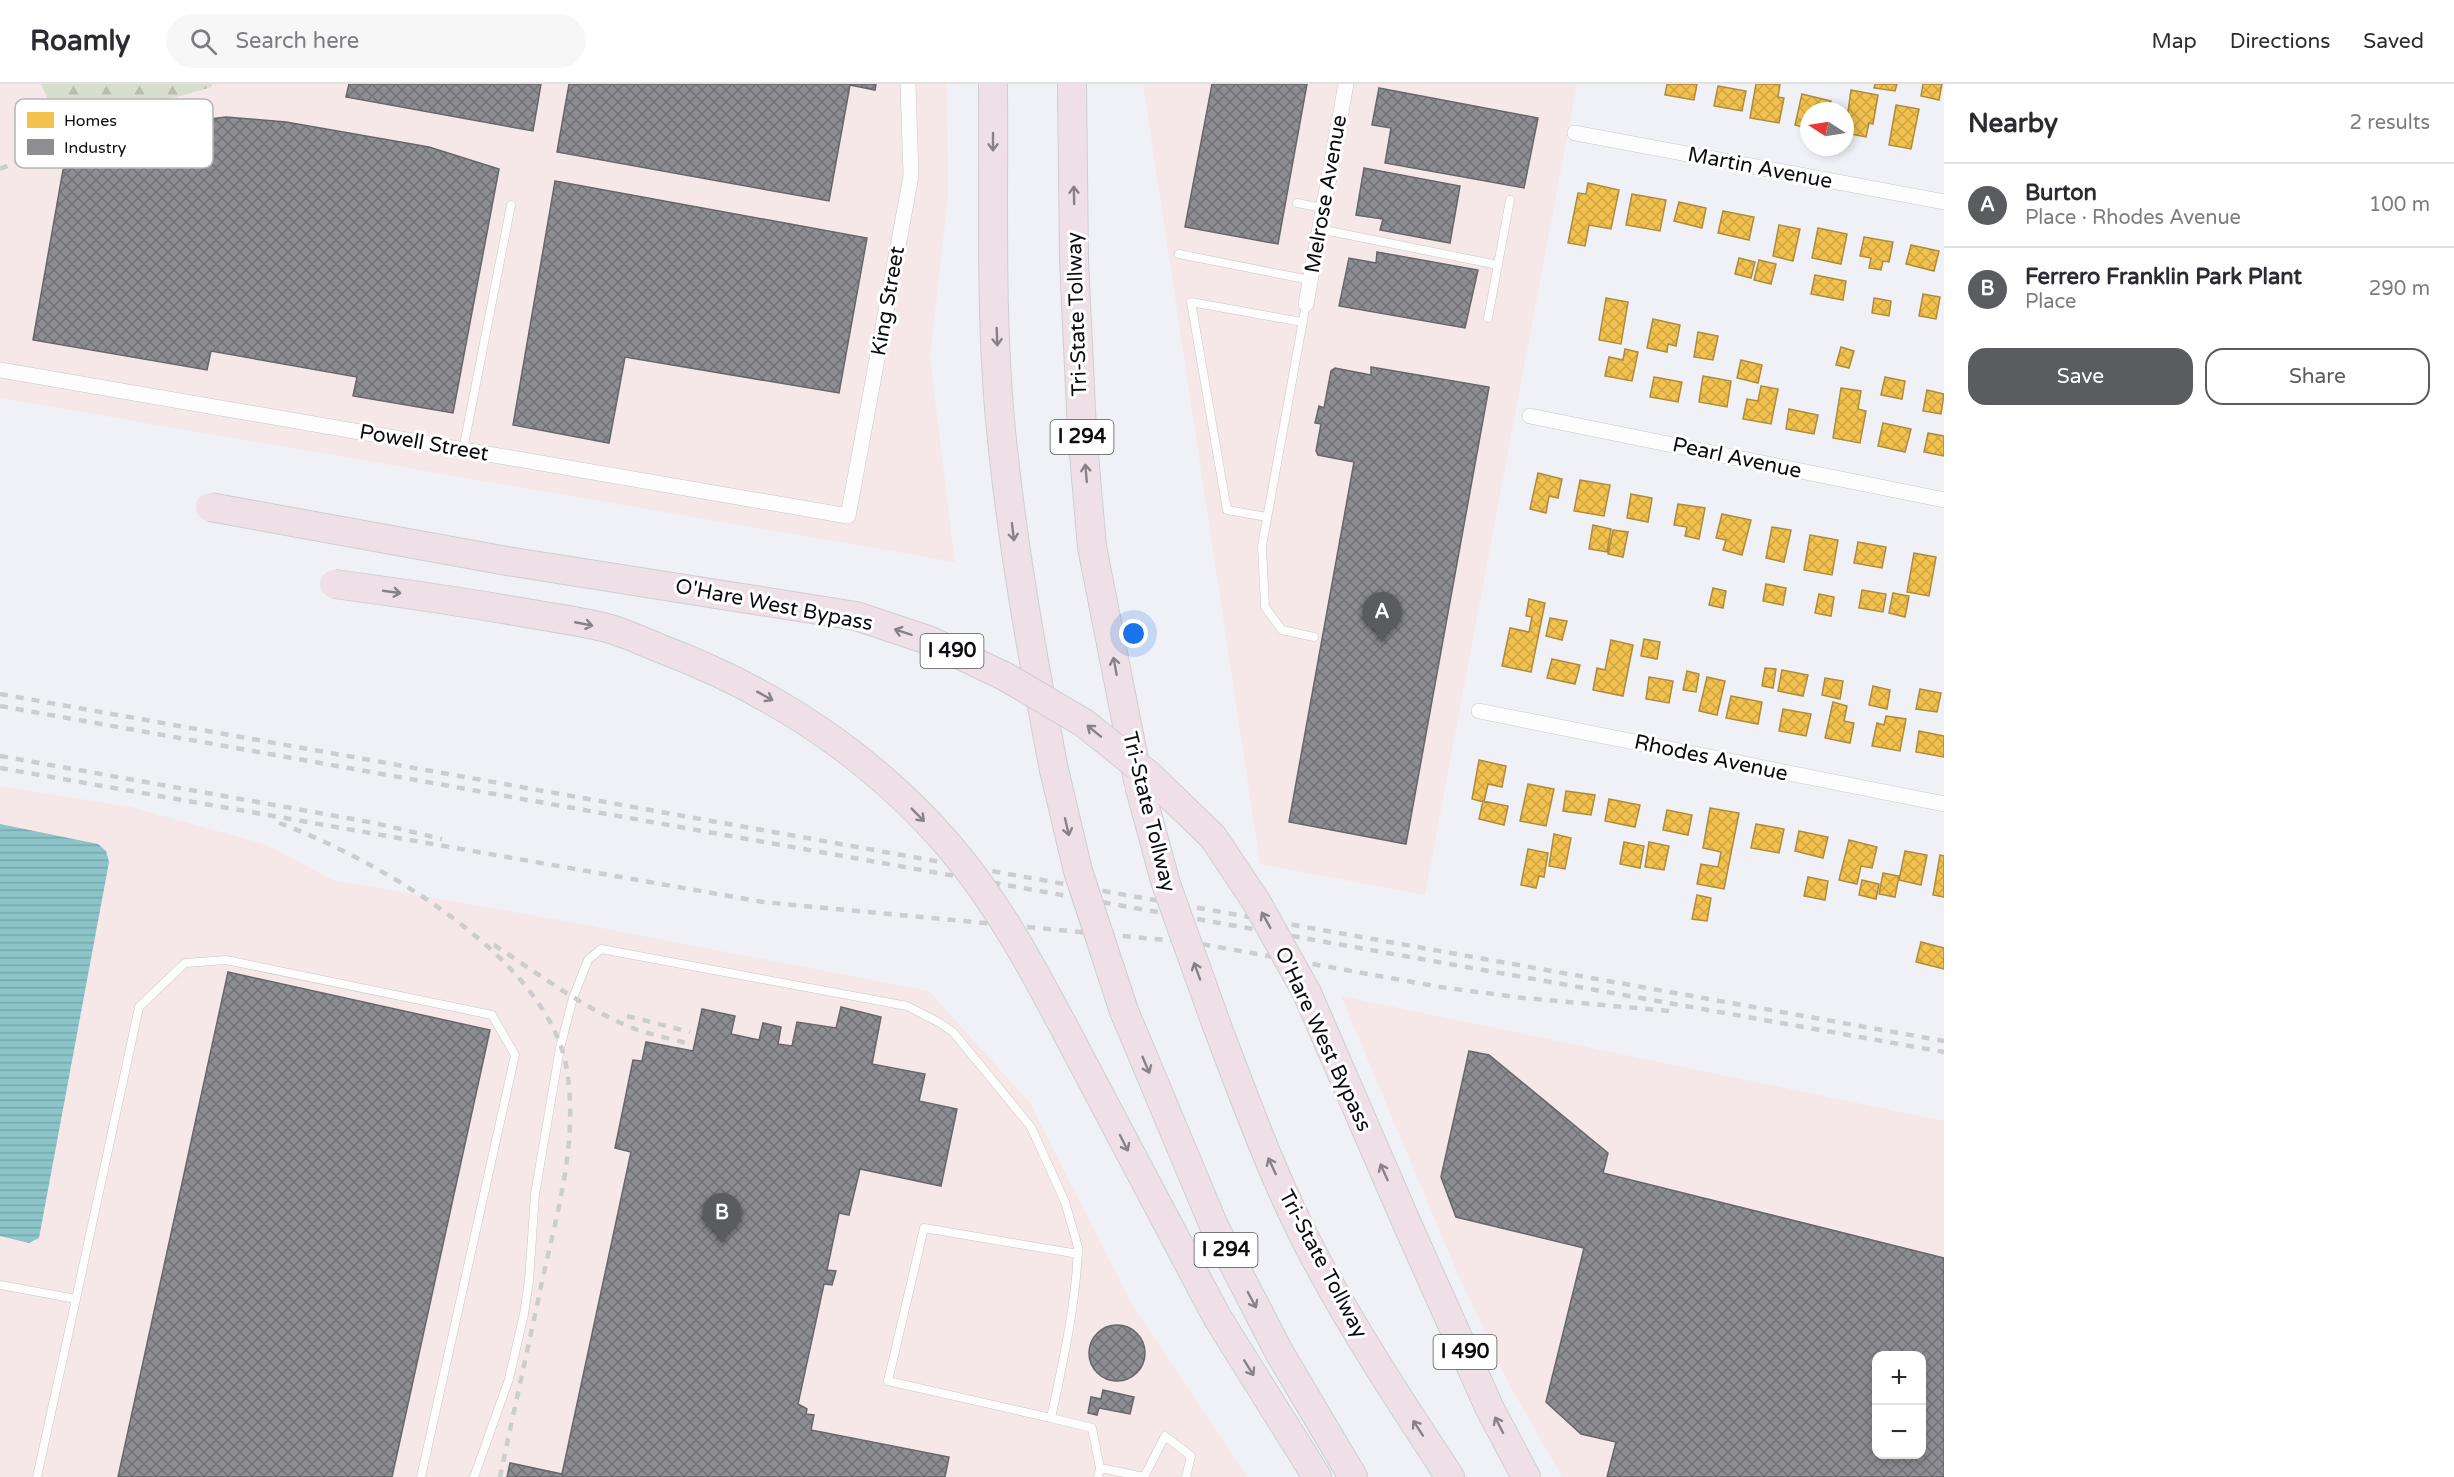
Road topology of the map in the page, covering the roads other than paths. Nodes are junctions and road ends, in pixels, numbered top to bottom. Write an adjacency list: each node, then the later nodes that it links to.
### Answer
1 (908, 84): 23 (street, King Street)
2 (993, 84): 41 (highway, I 294, one-way to 41, bridge)
3 (1072, 84): 42 (highway, Tri-State Tollway / I 294, one-way to 3, bridge)
4 (1346, 84): 10 (street, Melrose Avenue)
5 (1575, 133): 7 (street, Martin Avenue)
6 (1510, 200): 13 (lane)
7 (1944, 202)
8 (1297, 203): 10 (lane)
9 (512, 205): 20 (lane)
10 (1323, 208): 11 (street, Melrose Avenue)
11 (1319, 229): 13 (lane); 14 (street, Melrose Avenue)
12 (1179, 254): 14 (lane)
13 (1498, 265): 16 (lane)
14 (1310, 280): 15 (street, Melrose Avenue)
15 (1306, 304): 17 (lane)
16 (1488, 318)
17 (1302, 322): 24 (lane); 24 (lane)
18 (0, 370): 20 (street, Powell Street)
19 (1530, 416): 21 (street, Pearl Avenue)
20 (463, 450): 23 (street, Powell Street)
21 (1944, 500)
22 (210, 507): 43 (highway, O'Hare West Bypass / I 490, one-way to 22, bridge)
23 (848, 516)
24 (1267, 517): 26 (lane)
25 (334, 584): 40 (highway, one-way to 40, bridge)
26 (1314, 637)
27 (1479, 711): 28 (street, Rhodes Avenue)
28 (1944, 804)
29 (1078, 1254): 32 (lane); 32 (lane); 36 (lane)
30 (0, 1285): 31 (lane)
31 (76, 1299): 34 (lane); 35 (lane)
32 (1051, 1418): 33 (lane)
33 (1100, 1468): 37 (lane); 38 (lane)
34 (37, 1477)
35 (421, 1477)
36 (474, 1477)
37 (1098, 1477)
38 (1144, 1477): 39 (lane)
39 (1186, 1477)
40 (1317, 1477)
41 (1353, 1477)
42 (1450, 1477)
43 (1526, 1477)

